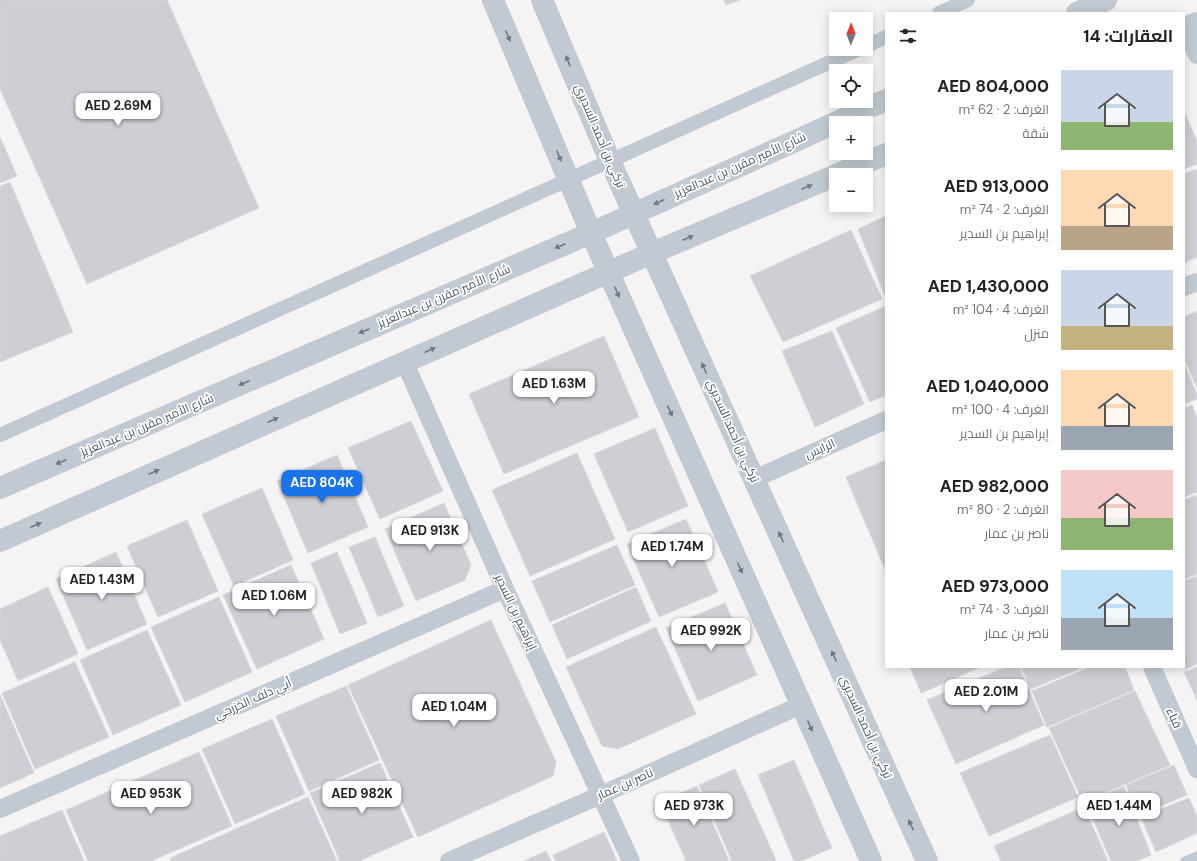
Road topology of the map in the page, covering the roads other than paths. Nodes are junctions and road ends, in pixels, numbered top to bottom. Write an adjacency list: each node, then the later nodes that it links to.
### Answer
1 (493, 0): 15 (street, one-way to 15)
2 (542, 0): 14 (street, تركي بن أحمد السديري, one-way to 2)
3 (968, 0): 5 (street)
4 (1106, 0): 6 (street)
5 (941, 12)
6 (1079, 12)
7 (1189, 26): 10 (street)
8 (885, 37): 9 (street)
9 (873, 43)
10 (1197, 55)
11 (845, 56): 14 (street)
12 (885, 100): 16 (street, شارع الأمير مقرن بن عبدالعزيز, one-way to 16)
13 (885, 154): 18 (street, one-way to 13)
14 (610, 162): 15 (street); 16 (street, تركي بن أحمد السديري)
15 (568, 180): 17 (street); 24 (street)
16 (634, 214): 17 (street, شارع الأمير مقرن بن عبدالعزيز); 18 (street, تركي بن أحمد السديري)
17 (591, 233): 19 (street); 26 (street, شارع الأمير مقرن بن عبدالعزيز, one-way to 26)
18 (652, 253): 19 (street); 25 (street, تركي بن أحمد السديري, one-way to 18)
19 (608, 272): 22 (street, one-way to 19); 30 (street, one-way to 30)
20 (1197, 282): 21 (street)
21 (1185, 287)
22 (404, 361): 27 (street, one-way to 22); 28 (street, إبراهيم بن السدير)
23 (885, 420): 25 (street, الرايس)
24 (0, 435)
25 (754, 479): 38 (street, تركي بن أحمد السديري, one-way to 25)
26 (0, 488)
27 (0, 541)
28 (505, 590): 32 (street, إبراهيم بن السدير); 33 (street, أبي دلف الخزرجي)
29 (1152, 668): 31 (street, قباء)
30 (801, 705): 32 (street, ناصر بن عمار); 37 (street, one-way to 37)
31 (1197, 769)
32 (601, 795): 35 (street, ناصر بن عمار); 36 (street, إبراهيم بن السدير)
33 (0, 809)
34 (1197, 856): 39 (lane)
35 (449, 861)
36 (631, 861)
37 (871, 861)
38 (927, 861)
39 (1185, 861)

